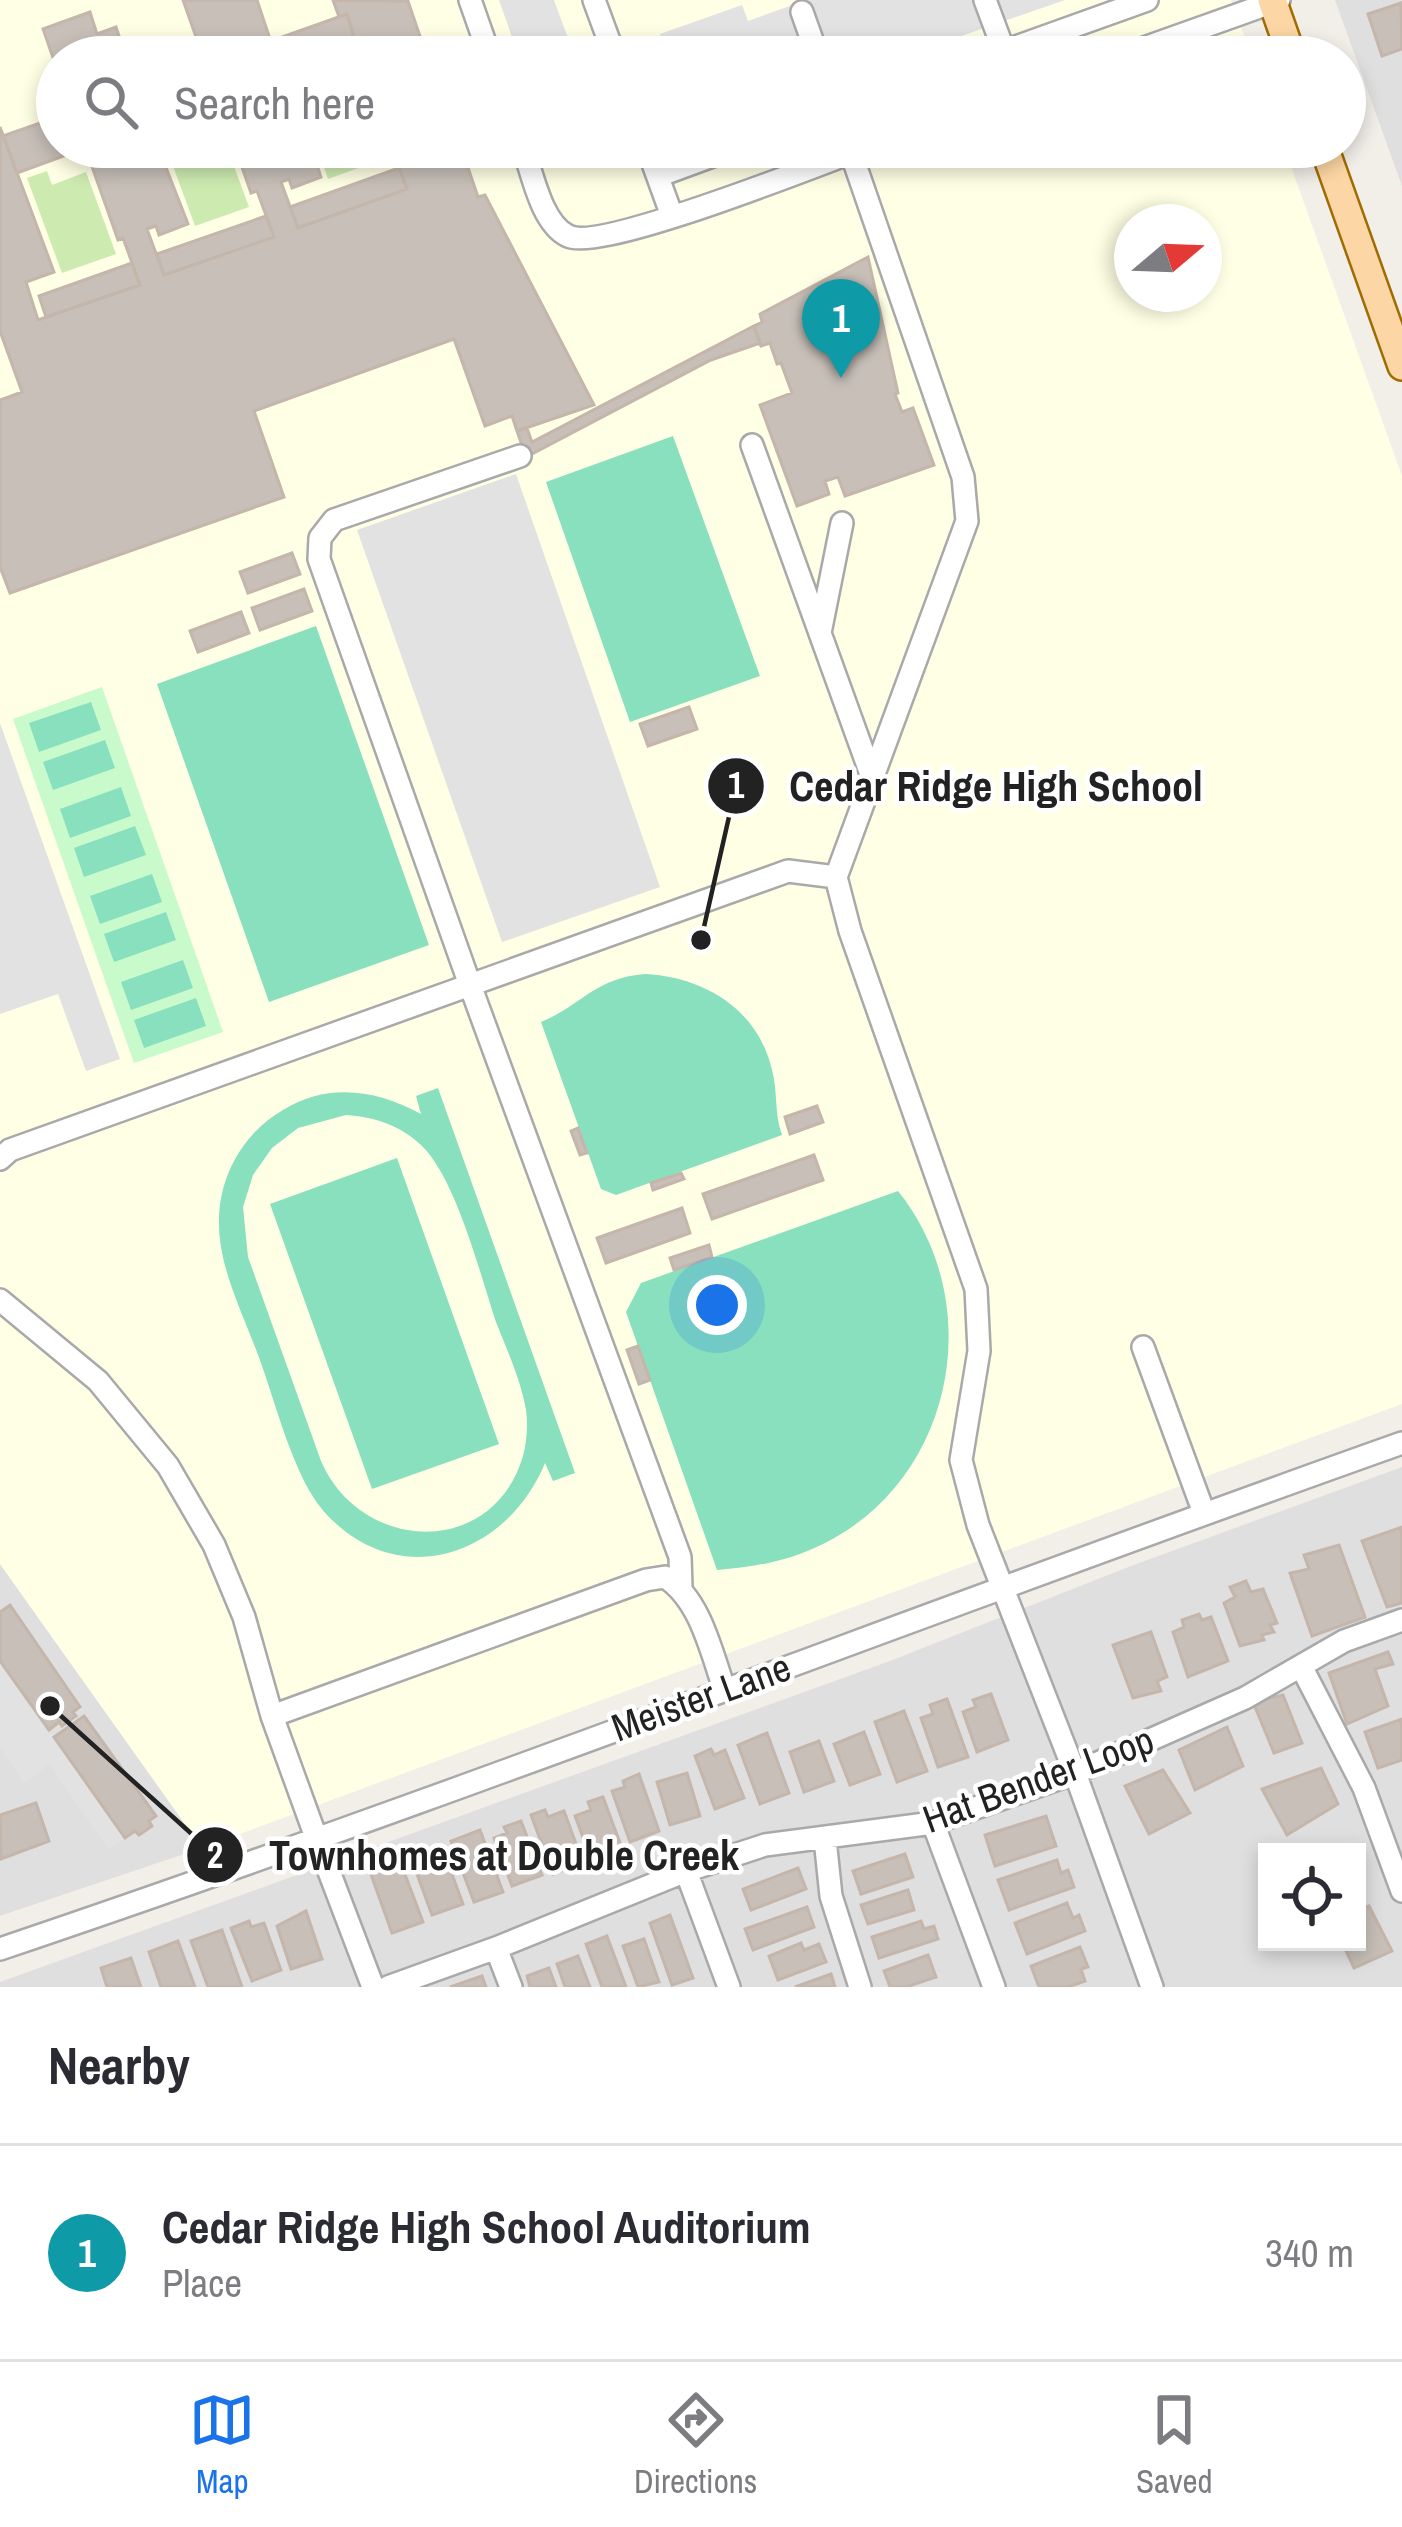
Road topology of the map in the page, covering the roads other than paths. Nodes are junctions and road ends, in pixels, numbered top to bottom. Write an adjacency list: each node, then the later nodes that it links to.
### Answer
1 (470, 0): 7 (street)
2 (594, 0): 8 (street)
3 (986, 0): 10 (street)
4 (1147, 0): 11 (street)
5 (1274, 1): 12 (street); 13 (main road)
6 (802, 12): 9 (street)
7 (483, 36)
8 (607, 36)
9 (811, 36)
10 (993, 36)
11 (1046, 36)
12 (1177, 36)
13 (1285, 36)
14 (530, 168): 21 (street)
15 (655, 168): 20 (street)
16 (680, 168): 20 (street)
17 (803, 168): 21 (street)
18 (861, 168): 27 (street)
19 (1331, 168): 22 (main road)
20 (658, 176): 21 (street)
21 (672, 216)
22 (1402, 366)
23 (752, 445): 26 (street)
24 (520, 456): 29 (street)
25 (842, 523): 26 (street)
26 (820, 633): 27 (street)
27 (872, 777): 28 (street)
28 (836, 877): 29 (street); 35 (street)
29 (470, 985): 30 (street); 36 (street)
30 (0, 1159)
31 (0, 1300): 40 (street)
32 (1143, 1347): 34 (street)
33 (1402, 1443): 34 (street, Meister Lane)
34 (1204, 1513): 35 (street, Meister Lane)
35 (1001, 1585): 39 (street, Meister Lane); 41 (street)
36 (680, 1587): 39 (street); 40 (street)
37 (1402, 1620): 38 (street, Hat Bender Loop)
38 (1301, 1666): 41 (street, Hat Bender Loop); 46 (street)
39 (724, 1688): 43 (street, Meister Lane)
40 (272, 1716): 43 (street)
41 (1075, 1773): 42 (street, Hat Bender Loop); 55 (street)
42 (933, 1823): 44 (street, Hat Bender Loop); 54 (street)
43 (317, 1840): 48 (street, Meister Lane); 49 (street)
44 (825, 1840): 45 (street, Hat Bender Loop); 53 (street)
45 (686, 1871): 47 (street, Hat Bender Loop); 52 (street)
46 (1402, 1892)
47 (496, 1948): 50 (street, Hat Bender Loop); 51 (street)
48 (0, 1949)
49 (373, 1987)
50 (388, 1987)
51 (512, 1987)
52 (729, 1987)
53 (860, 1987)
54 (994, 1987)
55 (1152, 1987)

